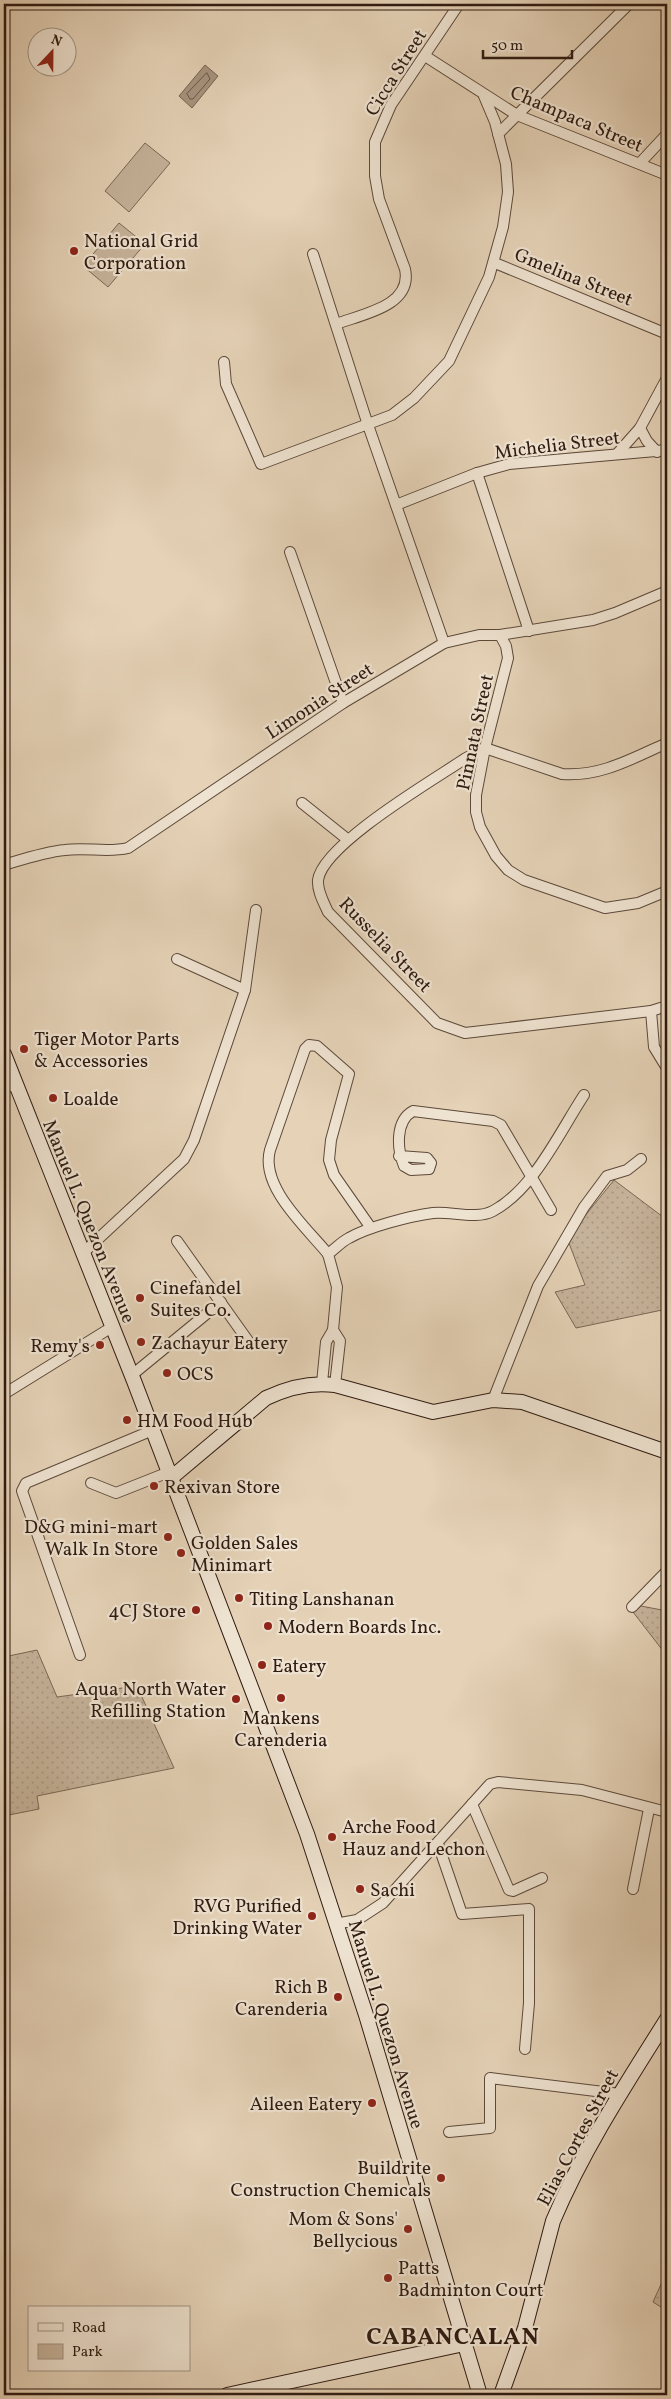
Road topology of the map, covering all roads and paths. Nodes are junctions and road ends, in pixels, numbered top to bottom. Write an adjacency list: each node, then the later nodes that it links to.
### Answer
1 (352, 4): 2 (street)
2 (366, 4)
3 (459, 4): 5 (street, Cicca Street)
4 (629, 4): 7 (street)
5 (424, 56): 6 (street, Champaca Street); 14 (street, Cicca Street)
6 (484, 96): 7 (street, Champaca Street); 8 (street)
7 (517, 115): 8 (street); 10 (street, Champaca Street)
8 (498, 134): 13 (street)
9 (667, 134): 10 (street)
10 (640, 163): 11 (street, Champaca Street)
11 (667, 174)
12 (313, 254): 14 (street)
13 (495, 263): 15 (street, Gmelina Street); 18 (street)
14 (336, 324): 18 (street)
15 (667, 334)
16 (224, 362): 18 (street)
17 (667, 378): 19 (street)
18 (368, 425): 23 (street)
19 (640, 428): 20 (street); 21 (street)
20 (662, 451): 21 (street, Michelia Street)
21 (617, 454): 22 (street, Michelia Street)
22 (477, 473): 23 (street, Michelia Street); 26 (street)
23 (396, 505): 28 (street)
24 (290, 552): 29 (street)
25 (667, 591): 26 (street, Limonia Street)
26 (529, 631): 27 (street, Limonia Street)
27 (500, 635): 28 (street, Limonia Street); 31 (street, Pinnata Street)
28 (444, 644): 29 (street, Limonia Street)
29 (343, 703): 34 (street, Limonia Street)
30 (667, 743): 31 (street)
31 (485, 748): 33 (street, Russelia Street); 35 (street, Pinnata Street)
32 (302, 802): 33 (street)
33 (347, 839): 40 (street, Russelia Street)
34 (4, 865)
35 (667, 891)
36 (256, 910): 38 (street)
37 (177, 959): 38 (street)
38 (245, 990): 51 (street)
39 (667, 1006): 40 (street, Russelia Street)
40 (651, 1011): 42 (street)
41 (4, 1054): 43 (main road, Manuel L. Quezon Avenue)
42 (665, 1065)
43 (10, 1086): 51 (main road, Manuel L. Quezon Avenue)
44 (584, 1095): 47 (street)
45 (399, 1156): 47 (street)
46 (641, 1159): 59 (street)
47 (531, 1179): 48 (street); 49 (street)
48 (551, 1210)
49 (371, 1228): 52 (street); 52 (street)
50 (178, 1241): 53 (street)
51 (83, 1252): 54 (main road, Manuel L. Quezon Avenue)
52 (328, 1254): 57 (street)
53 (221, 1302): 55 (street); 56 (street)
54 (112, 1327): 56 (main road, Manuel L. Quezon Avenue); 58 (street)
55 (251, 1346)
56 (132, 1375): 60 (main road, Manuel L. Quezon Avenue)
57 (329, 1384): 59 (main road); 62 (main road)
58 (4, 1394)
59 (493, 1400): 61 (main road)
60 (153, 1430): 62 (main road, Manuel L. Quezon Avenue); 66 (street)
61 (667, 1452)
62 (170, 1475): 63 (street); 73 (main road, Manuel L. Quezon Avenue)
63 (91, 1484)
64 (667, 1571): 65 (street)
65 (632, 1607)
66 (80, 1655)
67 (472, 1804): 68 (street); 70 (street); 71 (street)
68 (649, 1809): 69 (street); 72 (street)
69 (667, 1812)
70 (438, 1844): 73 (street); 75 (street)
71 (542, 1878)
72 (633, 1889)
73 (336, 1924): 78 (main road, Manuel L. Quezon Avenue)
74 (667, 2019): 76 (main road, Elias Cortes Street)
75 (525, 2049)
76 (620, 2094): 77 (street); 81 (main road, Elias Cortes Street)
77 (449, 2132)
78 (464, 2344): 79 (main road); 80 (main road, Manuel L. Quezon Avenue)
79 (227, 2395)
80 (480, 2395)
81 (502, 2395)

